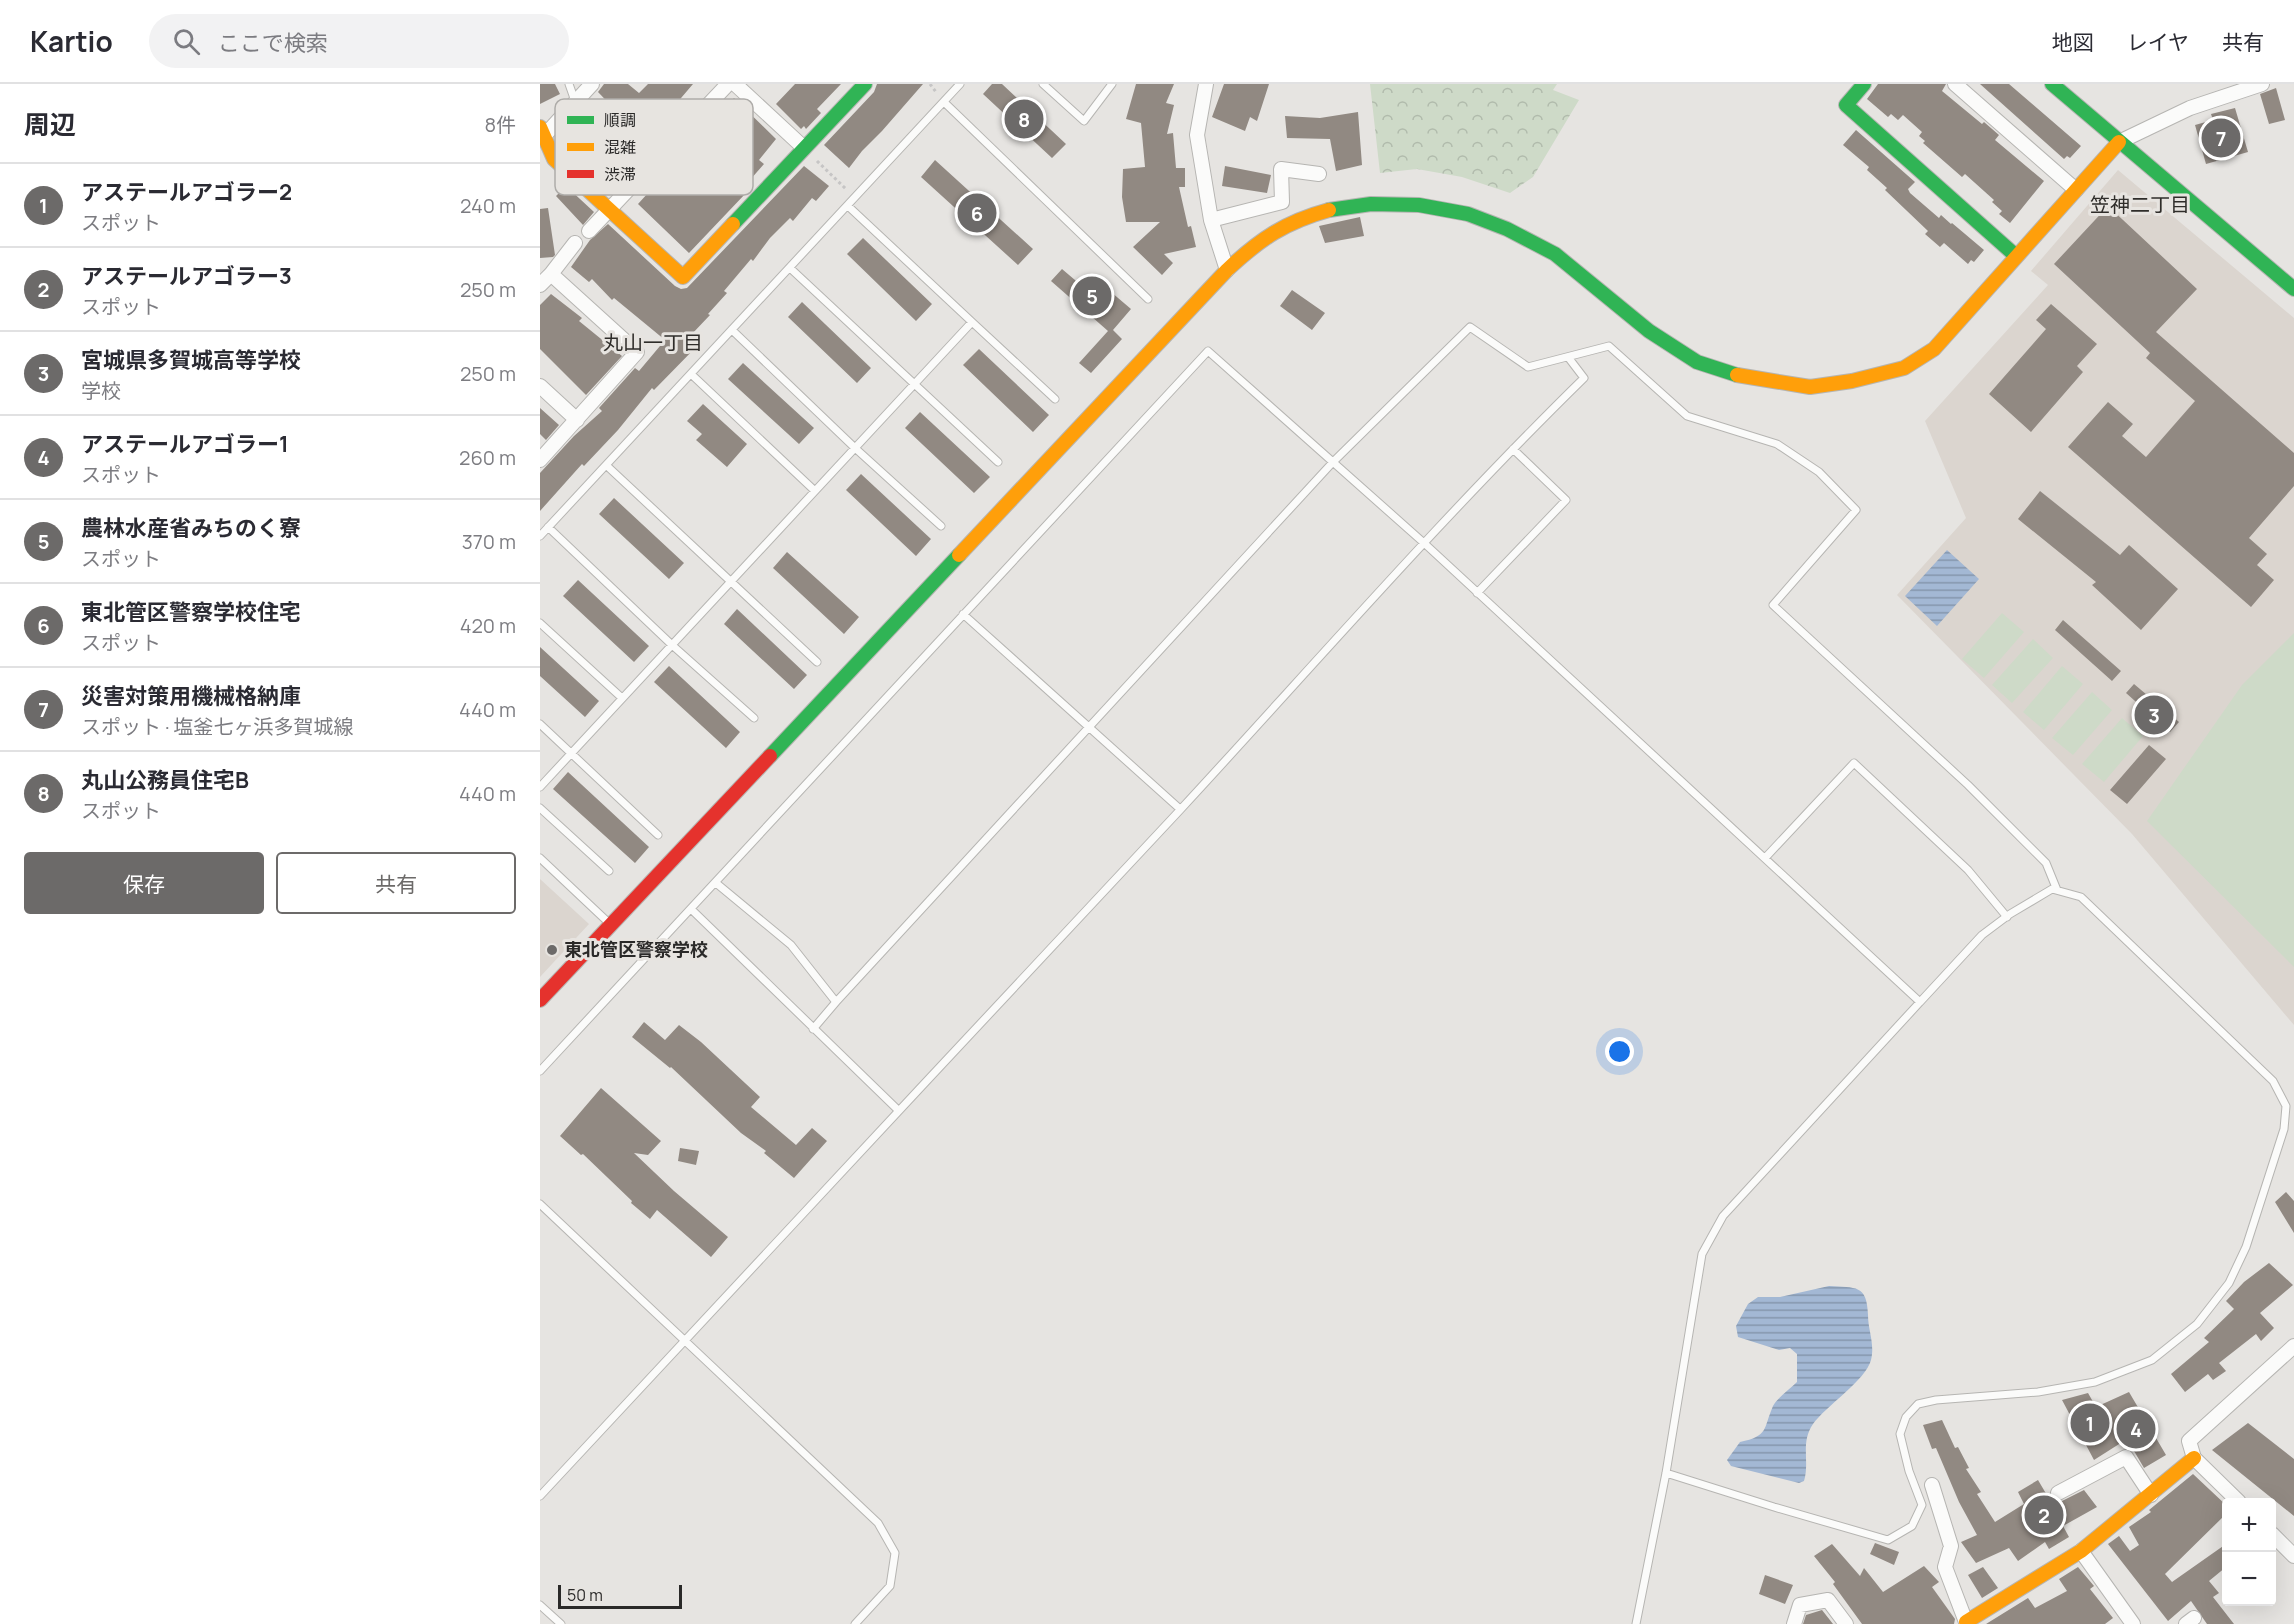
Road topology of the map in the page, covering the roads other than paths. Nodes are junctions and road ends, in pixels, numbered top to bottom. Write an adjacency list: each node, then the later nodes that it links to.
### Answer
1 (569, 84): 14 (lane)
2 (592, 84): 15 (street)
3 (728, 84): 16 (street)
4 (735, 84): 17 (street)
5 (865, 84): 23 (street)
6 (960, 84): 19 (lane)
7 (1043, 84): 8 (lane)
8 (1112, 84)
9 (1206, 84): 31 (street)
10 (1864, 84): 34 (street)
11 (1955, 84): 26 (street)
12 (2052, 84): 22 (street)
13 (2262, 84): 22 (street)
14 (574, 99)
15 (579, 99)
16 (714, 99)
17 (751, 99)
18 (753, 101): 23 (street)
19 (945, 103): 29 (lane); 40 (lane)
20 (555, 121): 21 (street)
21 (542, 132): 24 (street)
22 (2119, 142): 26 (street); 39 (street)
23 (803, 147): 30 (street)
24 (555, 160)
25 (1319, 174): 31 (street)
26 (2076, 190): 34 (street)
27 (594, 195): 30 (street)
28 (622, 195): 30 (street)
29 (848, 206): 35 (lane); 41 (lane)
30 (609, 209): 32 (street)
31 (1211, 220): 36 (street)
32 (589, 231)
33 (575, 243): 37 (street)
34 (2016, 256): 36 (street)
35 (790, 268): 42 (lane); 45 (lane)
36 (1227, 270): 82 (street)
37 (551, 274): 38 (street); 48 (street)
38 (540, 285)
39 (2294, 289)
40 (1148, 299)
41 (972, 322): 45 (lane); 47 (lane)
42 (732, 330): 44 (lane); 49 (lane)
43 (1568, 357): 50 (lane); 53 (lane); 79 (lane)
44 (691, 374): 54 (lane); 55 (lane)
45 (914, 385): 49 (lane); 52 (lane)
46 (540, 386): 48 (street)
47 (1055, 399)
48 (577, 420): 51 (street)
49 (855, 448): 55 (lane); 56 (lane)
50 (1513, 449): 59 (lane); 61 (lane)
51 (540, 460)
52 (998, 462)
53 (1333, 462): 59 (lane); 62 (lane); 69 (lane)
54 (606, 465): 57 (lane); 60 (lane)
55 (815, 491): 60 (lane)
56 (941, 526)
57 (548, 527): 58 (lane); 64 (lane)
58 (540, 536)
59 (1424, 543): 61 (lane); 73 (lane)
60 (730, 582): 64 (lane); 65 (lane)
61 (1477, 592): 76 (lane)
62 (963, 614): 69 (lane); 78 (lane)
63 (540, 623): 66 (lane)
64 (672, 645): 66 (lane); 67 (lane)
65 (817, 662)
66 (622, 698): 70 (lane)
67 (754, 718)
68 (540, 724): 70 (lane)
69 (1090, 727): 73 (lane); 84 (lane)
70 (572, 753): 71 (lane); 74 (lane)
71 (540, 787)
72 (540, 808): 77 (lane)
73 (1180, 809): 88 (lane)
74 (658, 835)
75 (540, 858): 82 (lane)
76 (1765, 858): 81 (lane); 85 (lane)
77 (609, 871)
78 (716, 883): 80 (lane); 84 (lane)
79 (2057, 890): 81 (lane); 93 (lane)
80 (691, 909): 86 (lane); 87 (lane)
81 (2007, 916): 85 (lane)
82 (611, 924): 83 (street)
83 (540, 1000)
84 (836, 1002): 86 (lane)
85 (1920, 1002): 93 (lane)
86 (813, 1029): 88 (lane)
87 (540, 1071)
88 (898, 1110): 90 (lane)
89 (540, 1204): 90 (lane)
90 (684, 1340): 97 (lane); 105 (lane)
91 (2294, 1346): 92 (street)
92 (2194, 1458): 96 (street); 98 (street)
93 (1666, 1473): 106 (lane)
94 (1932, 1485): 103 (street)
95 (2058, 1493): 96 (street)
96 (2151, 1495): 100 (street)
97 (540, 1496)
98 (2234, 1498)
99 (2276, 1539): 101 (street)
100 (2081, 1551): 103 (street); 109 (street)
101 (2294, 1556)
102 (540, 1605): 104 (lane)
103 (1967, 1623)
104 (561, 1624)
105 (855, 1624)
106 (1636, 1624)
107 (1794, 1624): 108 (street)
108 (1845, 1624)
109 (2133, 1624)

